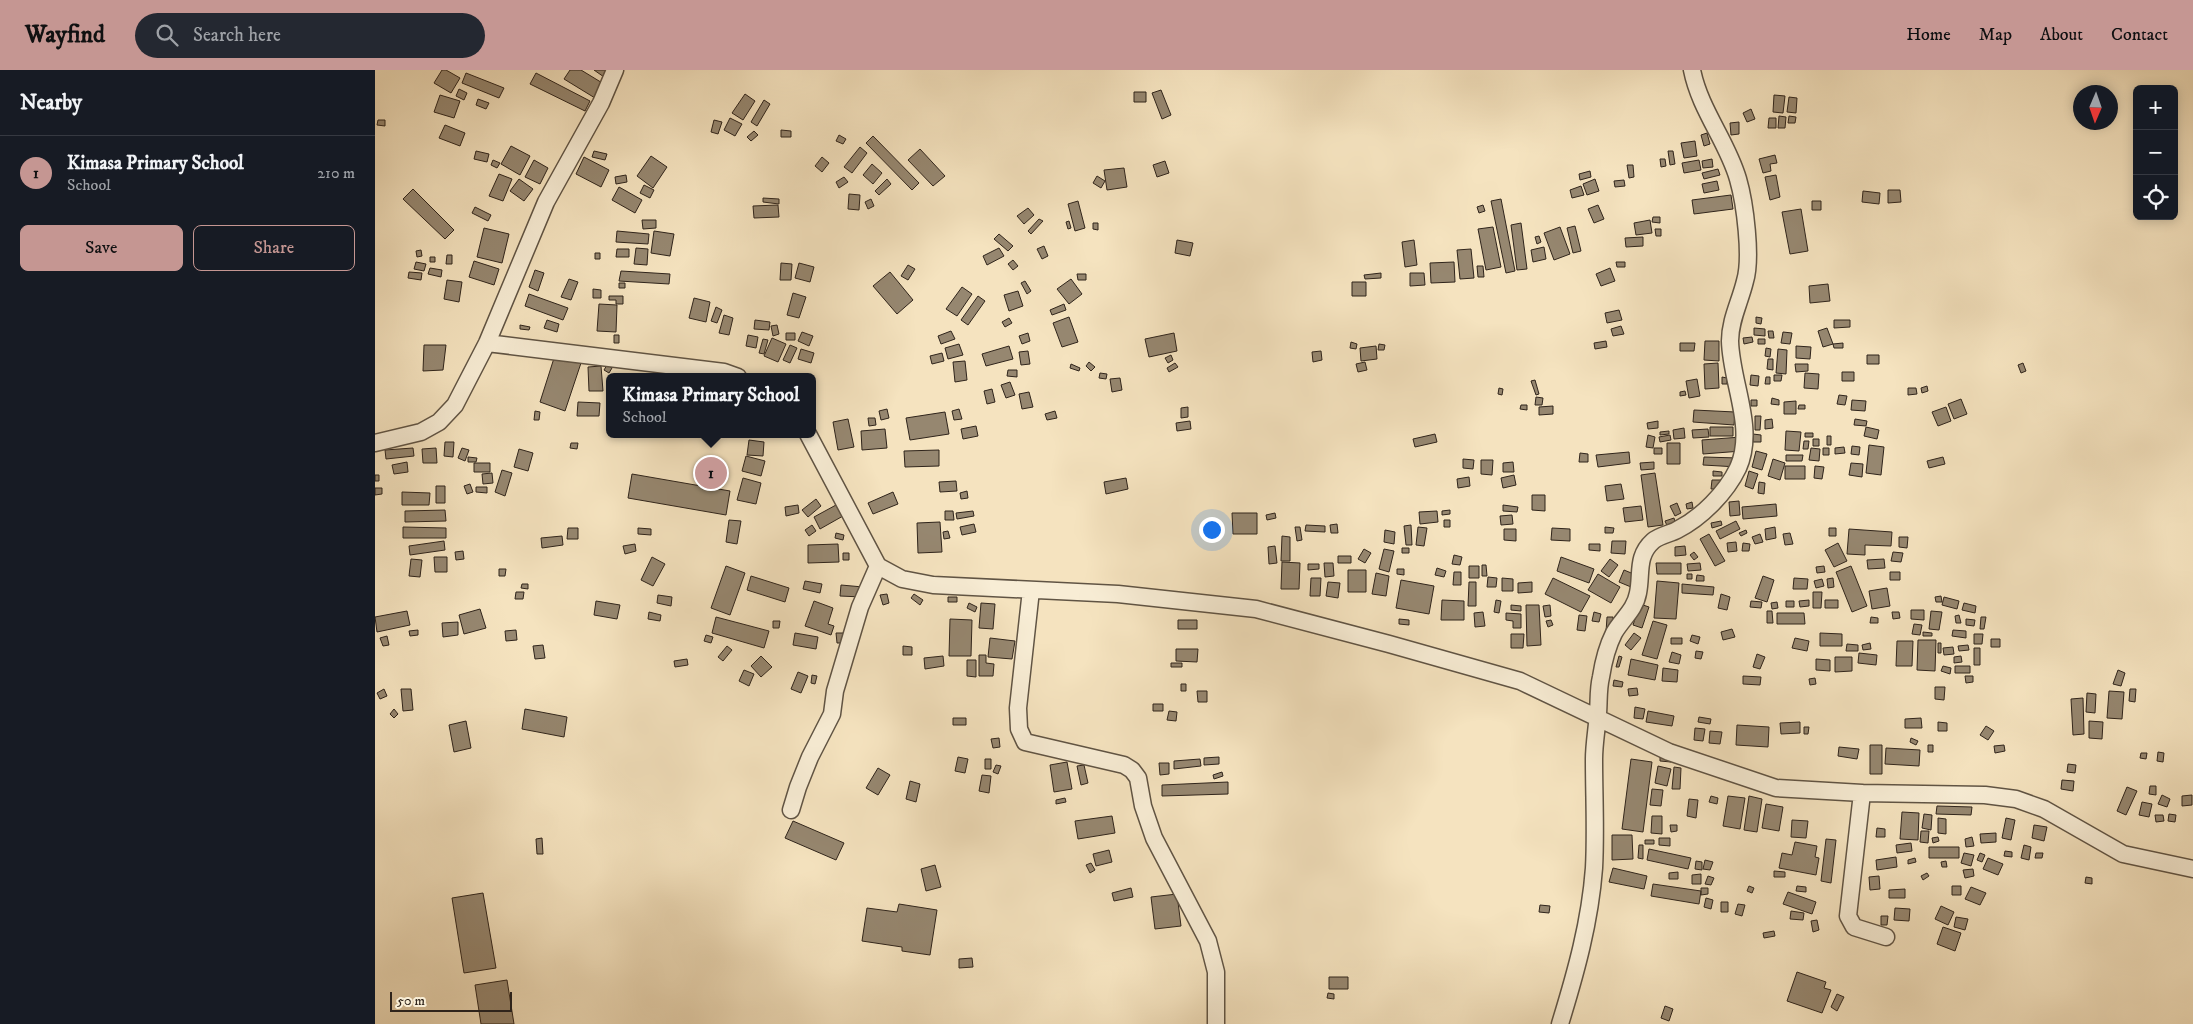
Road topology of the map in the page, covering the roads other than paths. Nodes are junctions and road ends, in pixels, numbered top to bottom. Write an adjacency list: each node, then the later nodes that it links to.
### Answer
1 (615, 70): 3 (street)
2 (1692, 70): 9 (street)
3 (487, 343): 4 (street); 6 (street)
4 (728, 373)
5 (810, 438): 7 (street)
6 (375, 443)
7 (878, 566): 8 (street); 11 (street)
8 (1031, 590): 9 (street); 14 (street)
9 (1597, 717): 10 (street); 15 (street)
10 (1862, 793): 12 (street); 13 (street)
11 (791, 810)
12 (2193, 869)
13 (1886, 937)
14 (1216, 1024)
15 (1560, 1024)

